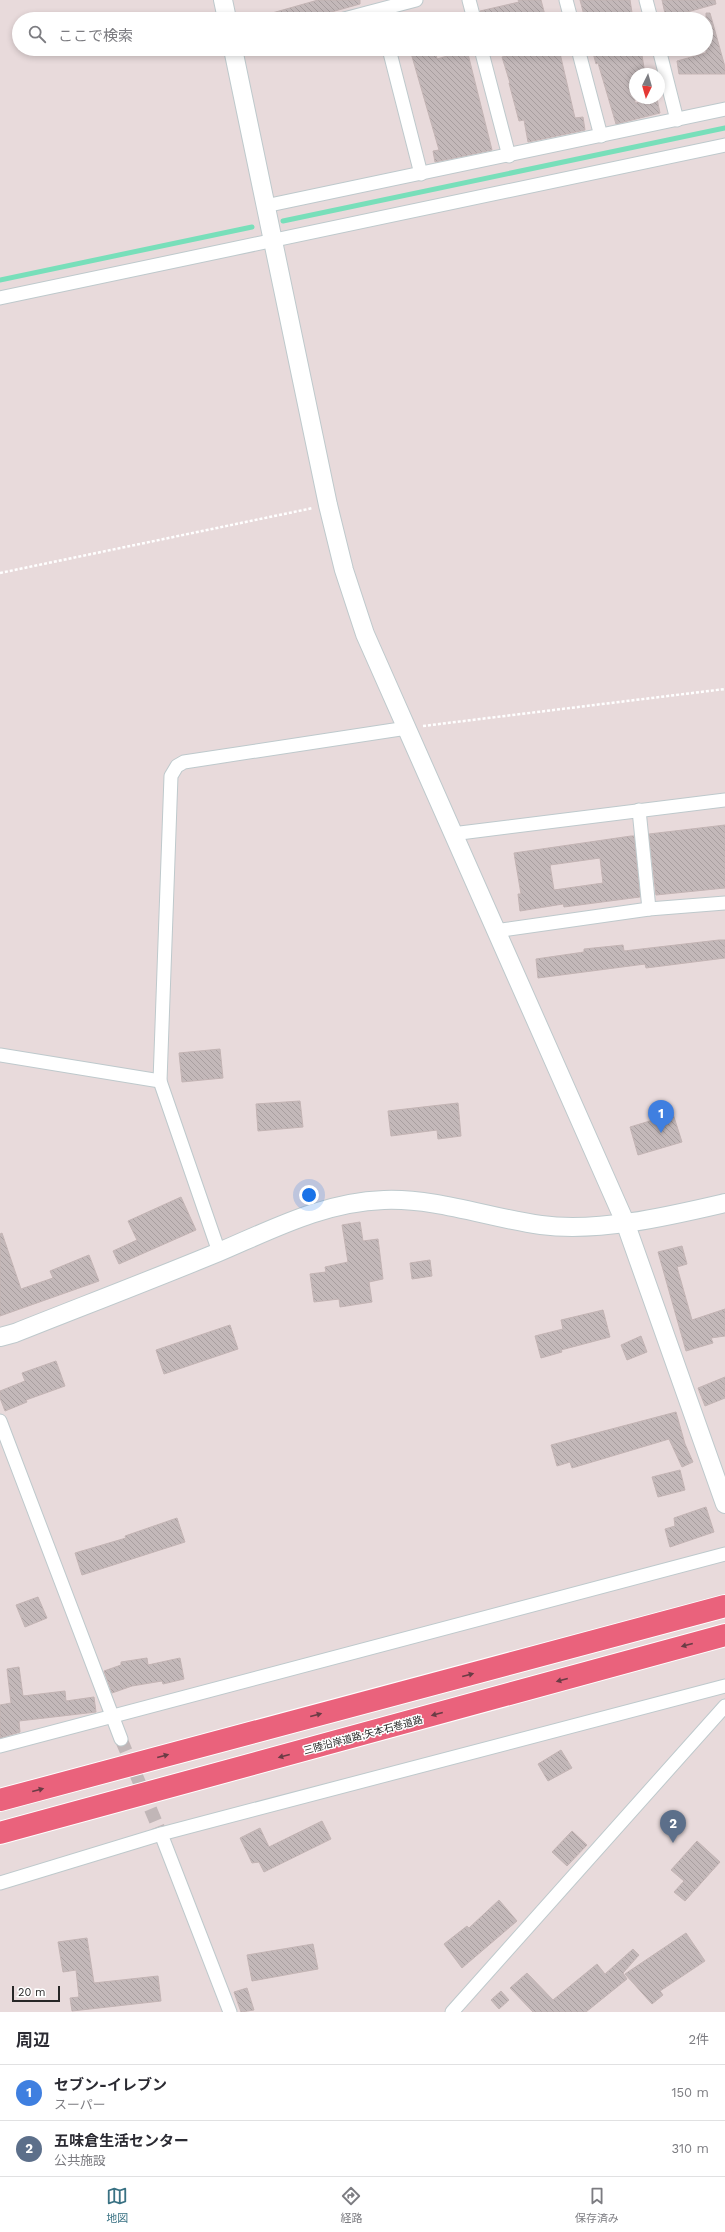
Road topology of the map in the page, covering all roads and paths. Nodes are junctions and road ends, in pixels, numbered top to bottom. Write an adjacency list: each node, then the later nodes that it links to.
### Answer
1 (223, 0): 6 (street)
2 (416, 0): 7 (street)
3 (468, 0): 8 (street)
4 (566, 0): 9 (street)
5 (646, 0): 10 (street)
6 (226, 12)
7 (385, 12)
8 (472, 12)
9 (569, 12)
10 (649, 12)
11 (234, 56): 22 (street)
12 (391, 56): 21 (street)
13 (483, 56): 20 (street)
14 (580, 56): 18 (street)
15 (661, 56): 17 (street)
16 (725, 110): 17 (street)
17 (677, 120): 18 (street)
18 (601, 136): 20 (street)
19 (725, 145): 23 (street)
20 (509, 156): 21 (street)
21 (421, 174): 22 (street)
22 (265, 206): 23 (street)
23 (272, 239): 24 (street); 25 (street)
24 (0, 298)
25 (328, 505): 26 (path); 28 (street)
26 (0, 573)
27 (725, 689): 28 (path)
28 (407, 728): 31 (street); 36 (street)
29 (725, 800): 30 (street)
30 (639, 810): 31 (street); 33 (street)
31 (452, 834): 34 (street)
32 (725, 903): 33 (street)
33 (649, 909): 34 (street)
34 (495, 931): 38 (street)
35 (0, 1055): 36 (street)
36 (160, 1081): 39 (street)
37 (725, 1203): 38 (street)
38 (625, 1222): 39 (street); 42 (street)
39 (218, 1252): 40 (street)
40 (0, 1337)
41 (1, 1427): 48 (street)
42 (725, 1504)
43 (725, 1554): 48 (street)
44 (725, 1606): 51 (highway, one-way to 44)
45 (725, 1635): 52 (highway, 三陸沿岸道路;矢本石巻道路, one-way to 52)
46 (725, 1686): 53 (street)
47 (725, 1706): 56 (street)
48 (112, 1715): 49 (street); 50 (street)
49 (121, 1739)
50 (0, 1746)
51 (0, 1800)
52 (0, 1833)
53 (161, 1834): 54 (street); 55 (street)
54 (0, 1883)
55 (230, 2012)
56 (452, 2012)

